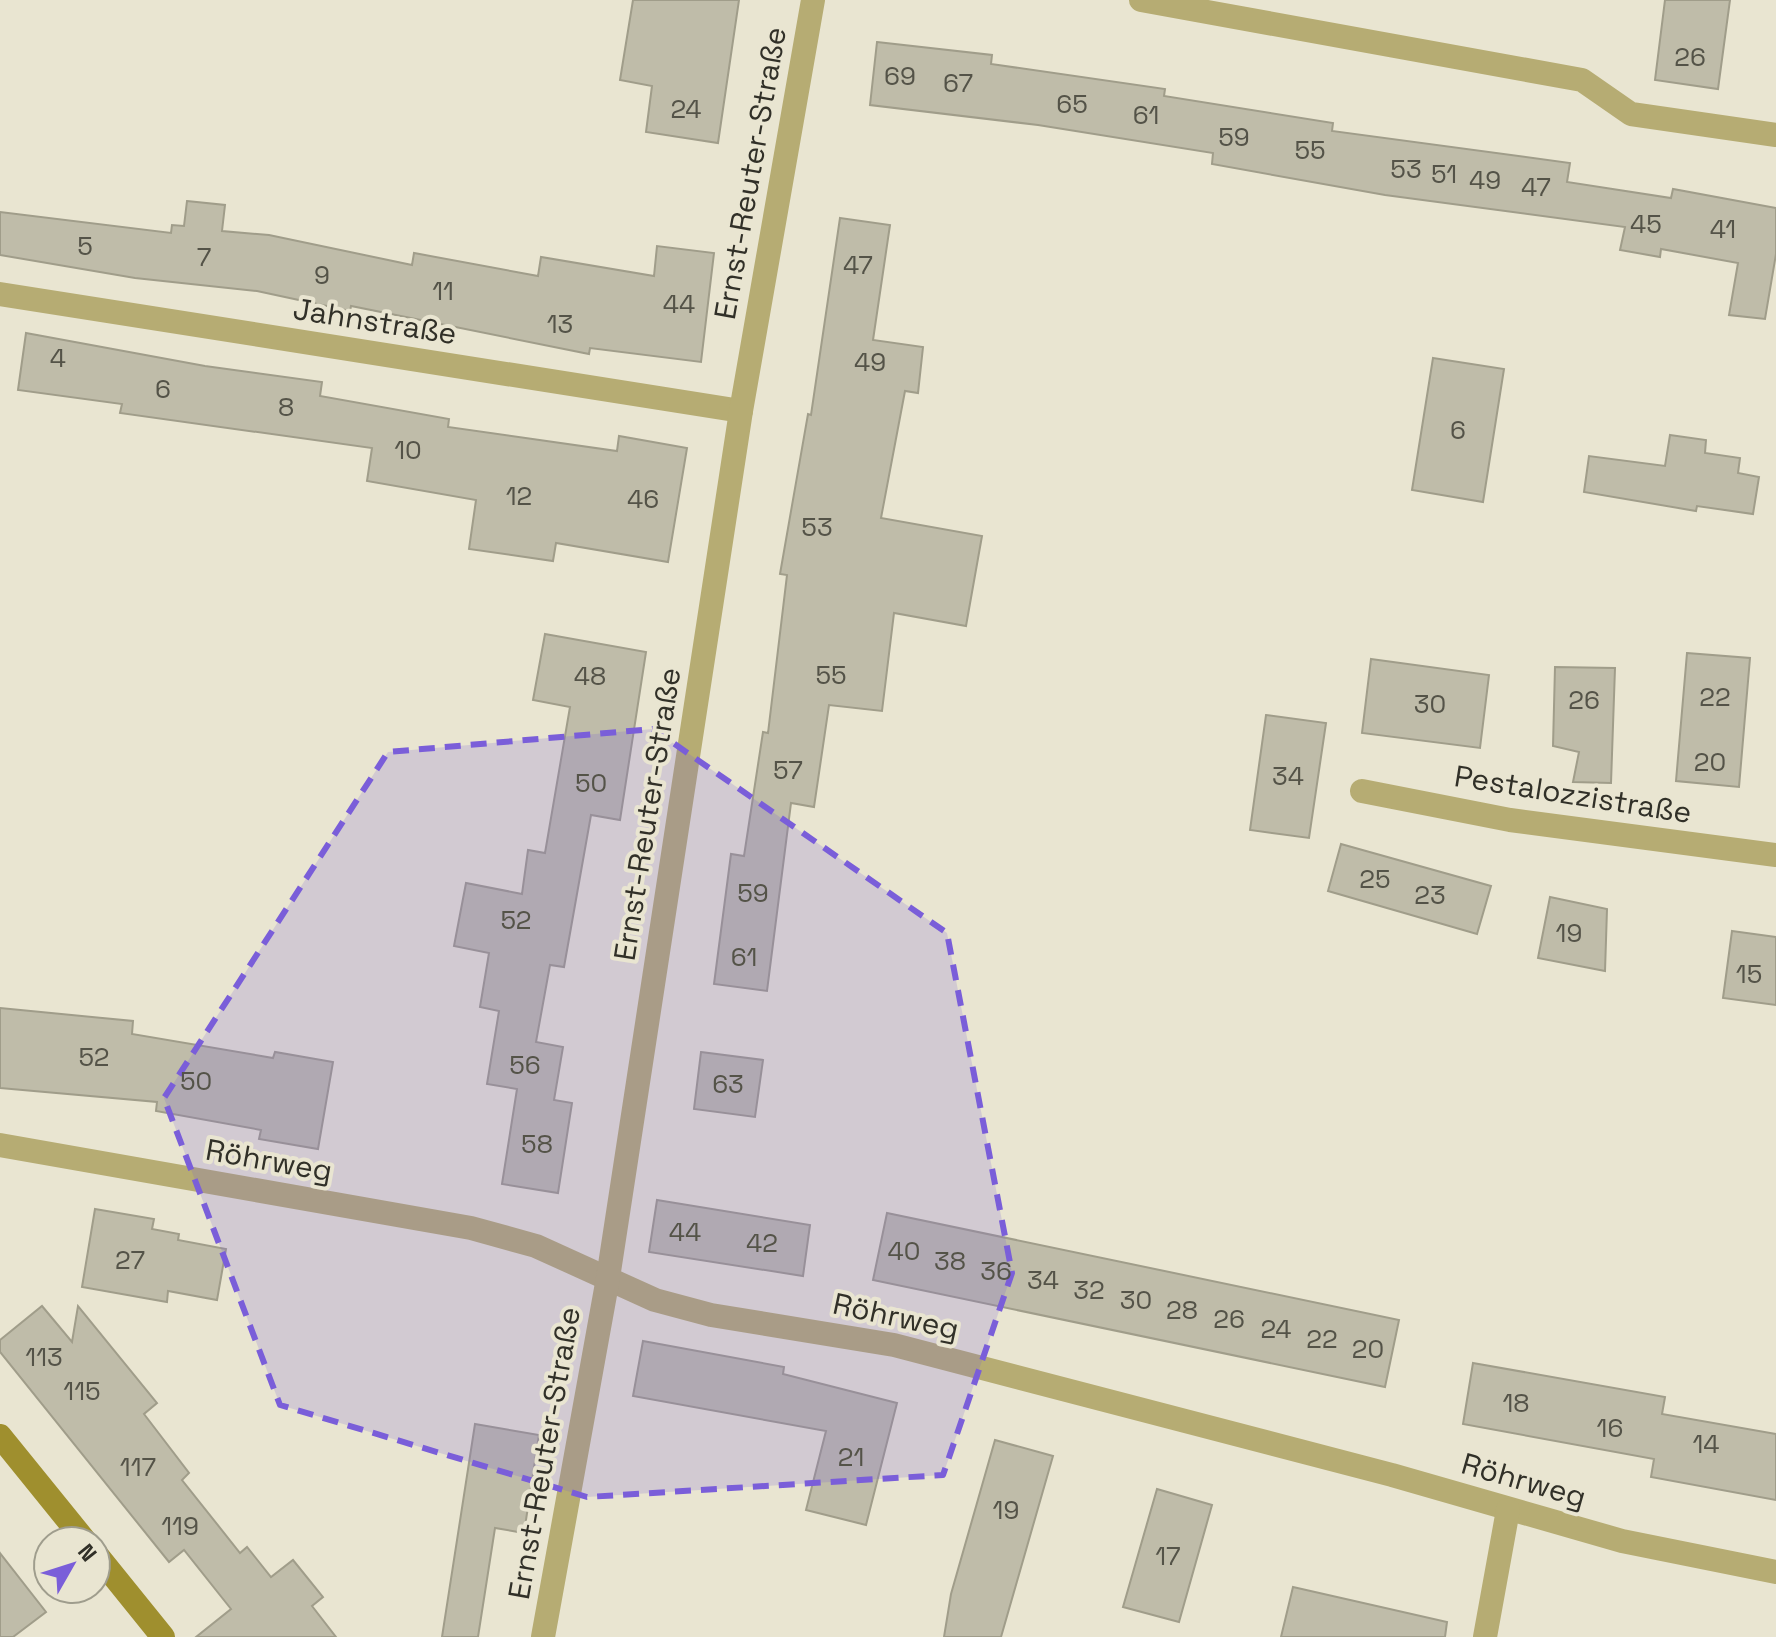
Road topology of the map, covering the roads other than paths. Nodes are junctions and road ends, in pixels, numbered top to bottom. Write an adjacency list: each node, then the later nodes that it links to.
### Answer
1 (813, 0): 5 (street, Ernst-Reuter-Straße)
2 (1141, 0): 3 (street)
3 (1776, 135)
4 (0, 294): 5 (street, Jahnstraße)
5 (741, 411): 9 (street, Ernst-Reuter-Straße)
6 (1362, 791): 7 (street, Pestalozzistraße)
7 (1776, 855)
8 (0, 1145): 9 (street, Röhrweg)
9 (608, 1278): 11 (street, Röhrweg); 16 (street, Ernst-Reuter-Straße)
10 (0, 1436): 12 (main road)
11 (1508, 1510): 13 (street, Röhrweg); 17 (street)
12 (72, 1525)
13 (1776, 1572)
14 (112, 1574): 15 (main road)
15 (163, 1637)
16 (543, 1637)
17 (1485, 1637)

